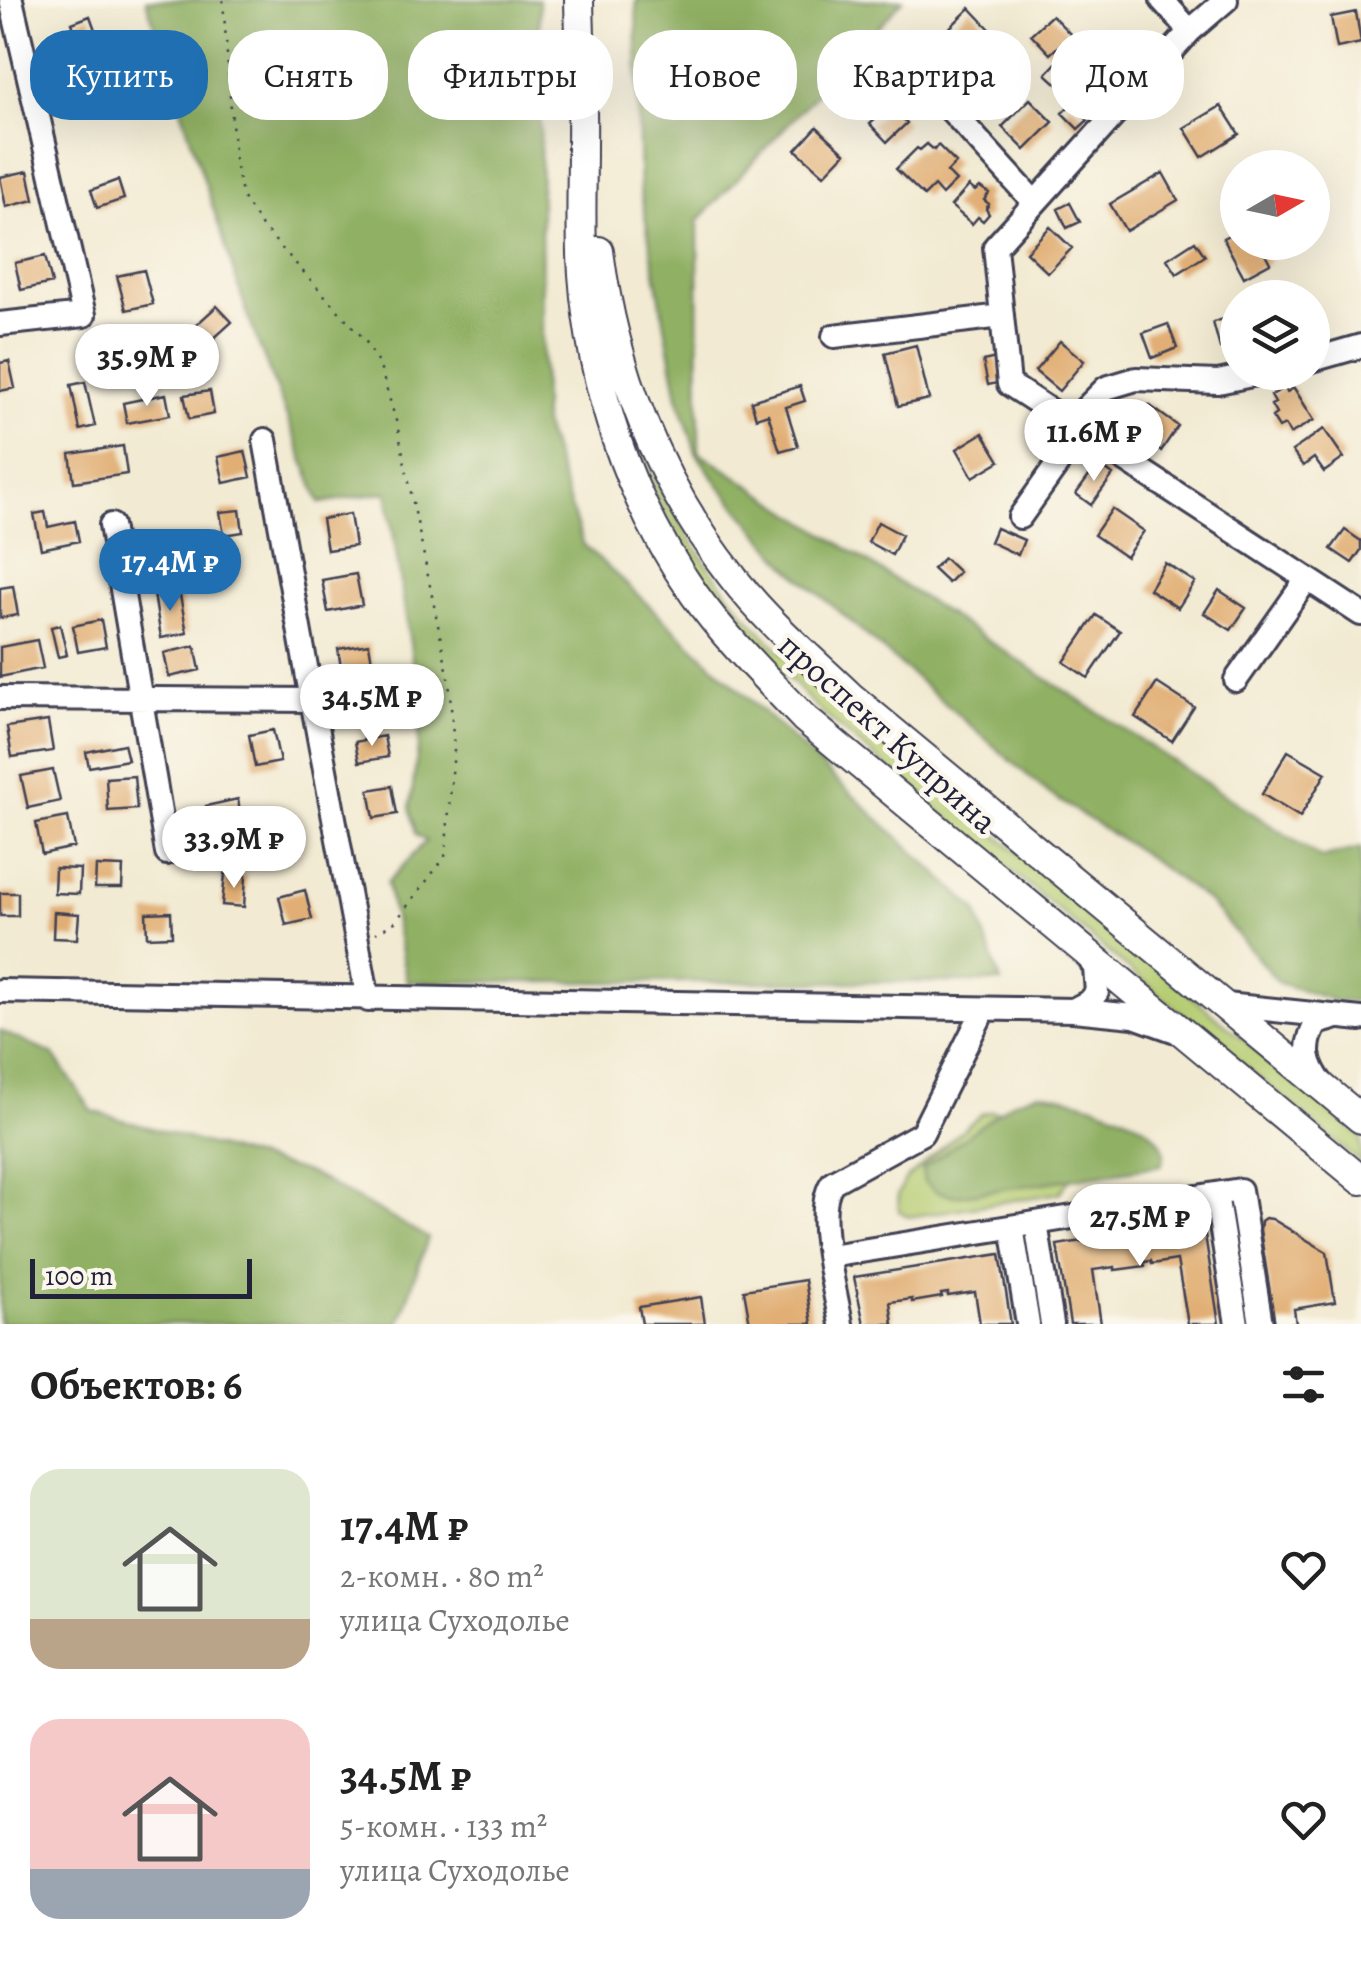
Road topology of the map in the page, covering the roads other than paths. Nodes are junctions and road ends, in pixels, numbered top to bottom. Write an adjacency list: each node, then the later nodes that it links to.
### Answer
1 (579, 0): 7 (main road, проспект Куприна)
2 (1162, 0): 5 (street)
3 (1226, 0): 5 (street)
4 (9, 12): 10 (street)
5 (1190, 31): 8 (street)
6 (960, 120): 8 (street)
7 (582, 143): 26 (main road, проспект Куприна); 29 (main road, проспект Куприна)
8 (1034, 202): 9 (street)
9 (1002, 316): 11 (street); 15 (street)
10 (0, 324)
11 (834, 336)
12 (1361, 346): 13 (street)
13 (1330, 355)
14 (1220, 382): 15 (street)
15 (1076, 428): 17 (street); 19 (street)
16 (265, 440): 24 (street)
17 (1020, 517)
18 (111, 525): 23 (street)
19 (1307, 579): 20 (street); 21 (street)
20 (1361, 614)
21 (1236, 680)
22 (0, 698): 23 (street)
23 (142, 699): 24 (street); 25 (street)
24 (312, 700): 28 (street)
25 (166, 853)
26 (1086, 954): 31 (street); 34 (main road, проспект Куприна)
27 (0, 992): 28 (street)
28 (368, 1000): 30 (street)
29 (1226, 1005): 32 (street); 35 (main road, проспект Куприна)
30 (984, 1009): 31 (street); 41 (street)
31 (1072, 1010): 34 (street)
32 (1334, 1018): 33 (street); 35 (street)
33 (1361, 1018)
34 (1196, 1042): 37 (main road, проспект Куприна)
35 (1328, 1092): 36 (main road, проспект Куприна)
36 (1361, 1120)
37 (1361, 1180)
38 (1216, 1194): 39 (street); 45 (street); 46 (street)
39 (1036, 1223): 40 (street); 44 (street)
40 (1012, 1226): 41 (street); 43 (street)
41 (830, 1256): 42 (street)
42 (841, 1324)
43 (1028, 1324)
44 (1052, 1324)
45 (1237, 1324)
46 (1261, 1324)

